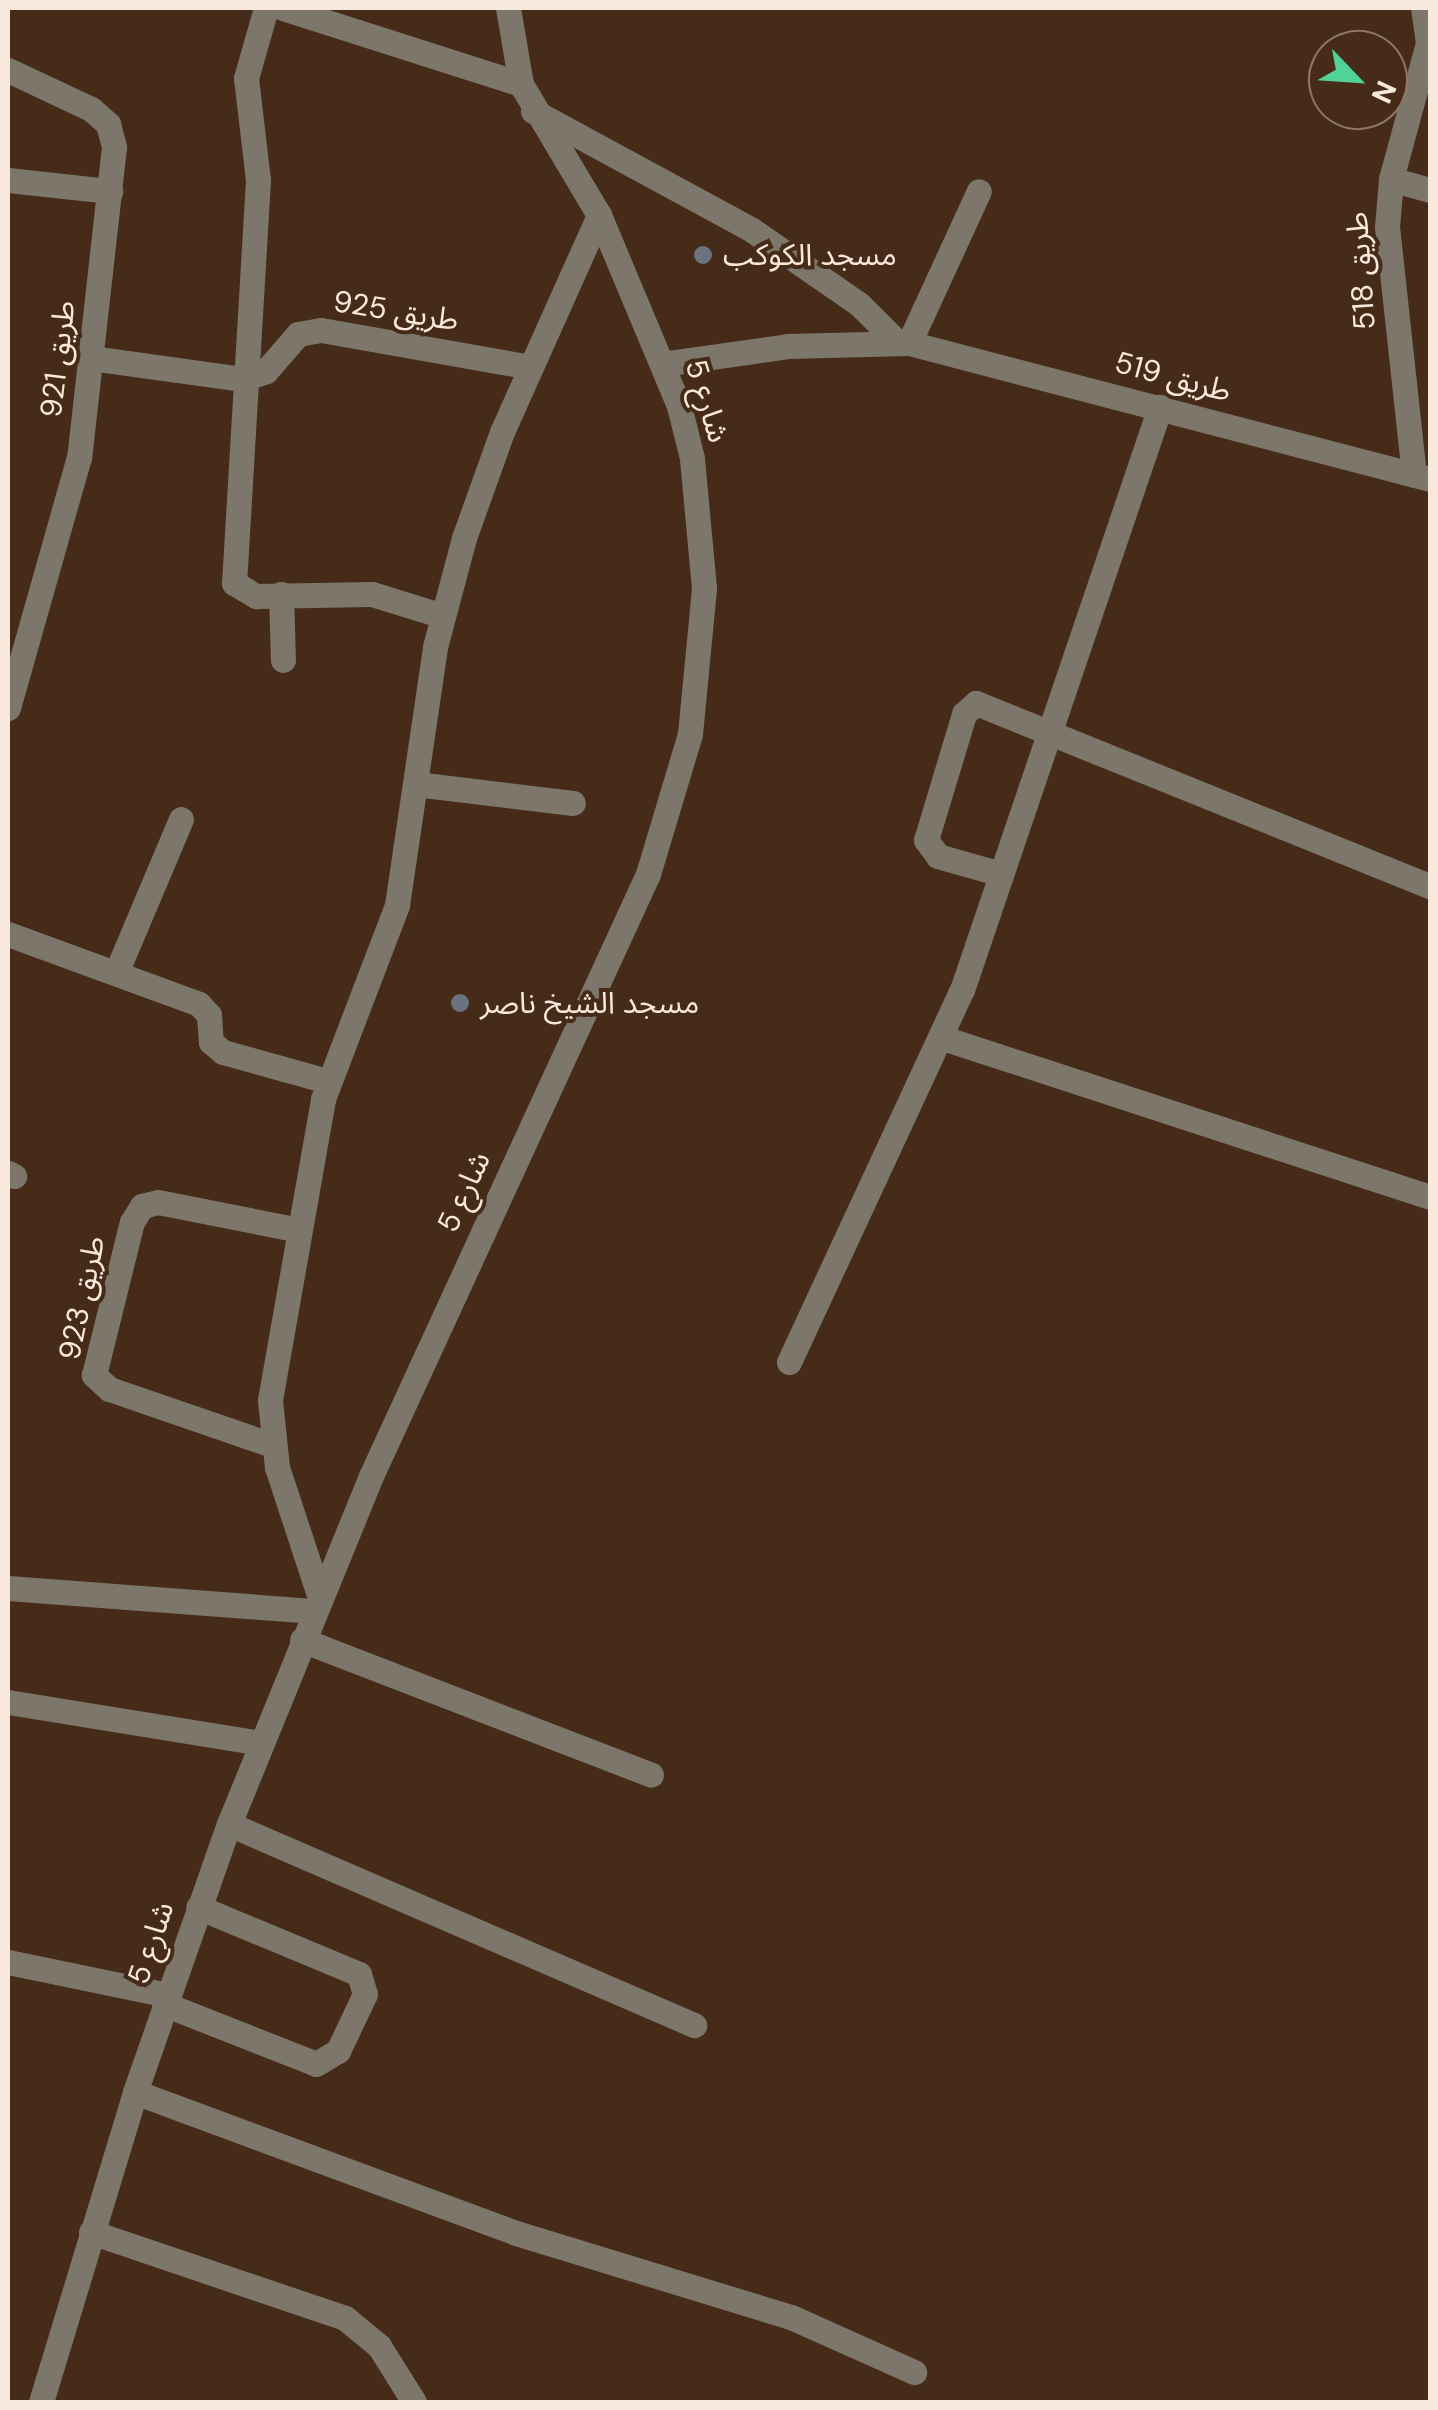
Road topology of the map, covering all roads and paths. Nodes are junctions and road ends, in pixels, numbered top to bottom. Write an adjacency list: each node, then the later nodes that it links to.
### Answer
1 (266, 8): 19 (street)
2 (283, 8): 5 (street)
3 (508, 8): 7 (street, شارع 5)
4 (1423, 8): 9 (street, طريق 518)
5 (318, 13): 7 (street)
6 (8, 70): 11 (street, طريق 921)
7 (521, 84): 8 (street, شارع 5)
8 (532, 111): 14 (street, شارع 5); 15 (street)
9 (1391, 179): 12 (street); 21 (street, طريق 518)
10 (8, 180): 11 (street)
11 (110, 190): 16 (street, طريق 921)
12 (1430, 190)
13 (979, 192): 15 (street)
14 (599, 215): 17 (street, شارع 5); 18 (street)
15 (904, 343): 17 (street, طريق 519); 20 (street, طريق 519)
16 (91, 358): 19 (street); 25 (street, طريق 921)
17 (662, 364): 41 (street, شارع 5)
18 (531, 367): 19 (street, طريق 925); 23 (street)
19 (242, 379): 22 (street)
20 (1160, 408): 21 (street, طريق 519); 26 (street)
21 (1422, 477)
22 (280, 594): 23 (street); 24 (street)
23 (442, 616): 27 (street)
24 (283, 660)
25 (8, 708)
26 (1049, 728): 30 (street); 30 (street); 31 (street)
27 (416, 784): 28 (street); 35 (street)
28 (573, 802)
29 (181, 819): 33 (street)
30 (1002, 874): 34 (street)
31 (1430, 886)
32 (8, 934): 33 (street)
33 (116, 973): 35 (street)
34 (943, 1038): 36 (street); 38 (street)
35 (327, 1081): 37 (street)
36 (1430, 1197)
37 (298, 1230): 39 (street); 39 (street, طريق 923)
38 (789, 1362)
39 (272, 1445): 41 (street)
40 (8, 1588): 41 (street)
41 (317, 1605): 42 (street, شارع 5)
42 (302, 1640): 44 (street, شارع 5); 45 (street)
43 (8, 1702): 44 (street)
44 (262, 1743): 46 (street, شارع 5)
45 (652, 1775)
46 (229, 1824): 47 (street, شارع 5); 50 (street)
47 (198, 1908): 49 (street, شارع 5); 49 (street)
48 (8, 1962): 49 (street)
49 (166, 2000): 51 (street, شارع 5)
50 (694, 2025)
51 (135, 2092): 52 (street, شارع 5); 53 (street)
52 (91, 2232): 54 (street, شارع 5); 55 (street)
53 (914, 2372)
54 (41, 2402)
55 (414, 2402)

